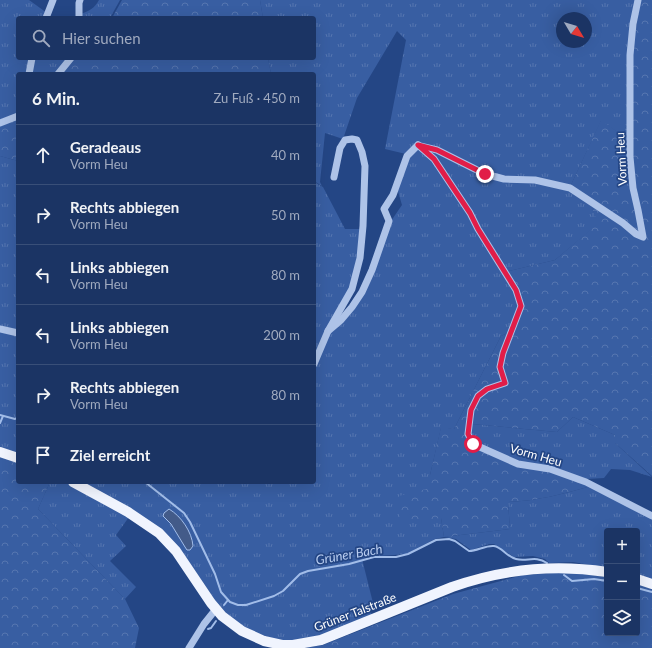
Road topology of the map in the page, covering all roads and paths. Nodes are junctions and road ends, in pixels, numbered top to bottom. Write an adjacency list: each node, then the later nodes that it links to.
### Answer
1 (53, 0): 4 (street)
2 (80, 0): 5 (street)
3 (638, 0): 12 (street, Vorm Heu)
4 (47, 16)
5 (79, 16)
6 (32, 60): 8 (street)
7 (69, 60): 9 (street)
8 (29, 72)
9 (60, 72)
10 (16, 117): 11 (street)
11 (0, 124)
12 (418, 145): 15 (street); 21 (street, Vorm Heu)
13 (334, 178): 15 (street)
14 (0, 329): 16 (street)
15 (328, 331): 17 (street)
16 (16, 333)
17 (316, 359)
18 (0, 452): 19 (main road)
19 (16, 457)
20 (77, 484): 25 (main road, Grüner Talstraße)
21 (652, 516)
22 (604, 572): 25 (main road, Grüner Talstraße)
23 (640, 580): 24 (main road)
24 (652, 584)
25 (216, 610): 26 (street)
26 (189, 648)

